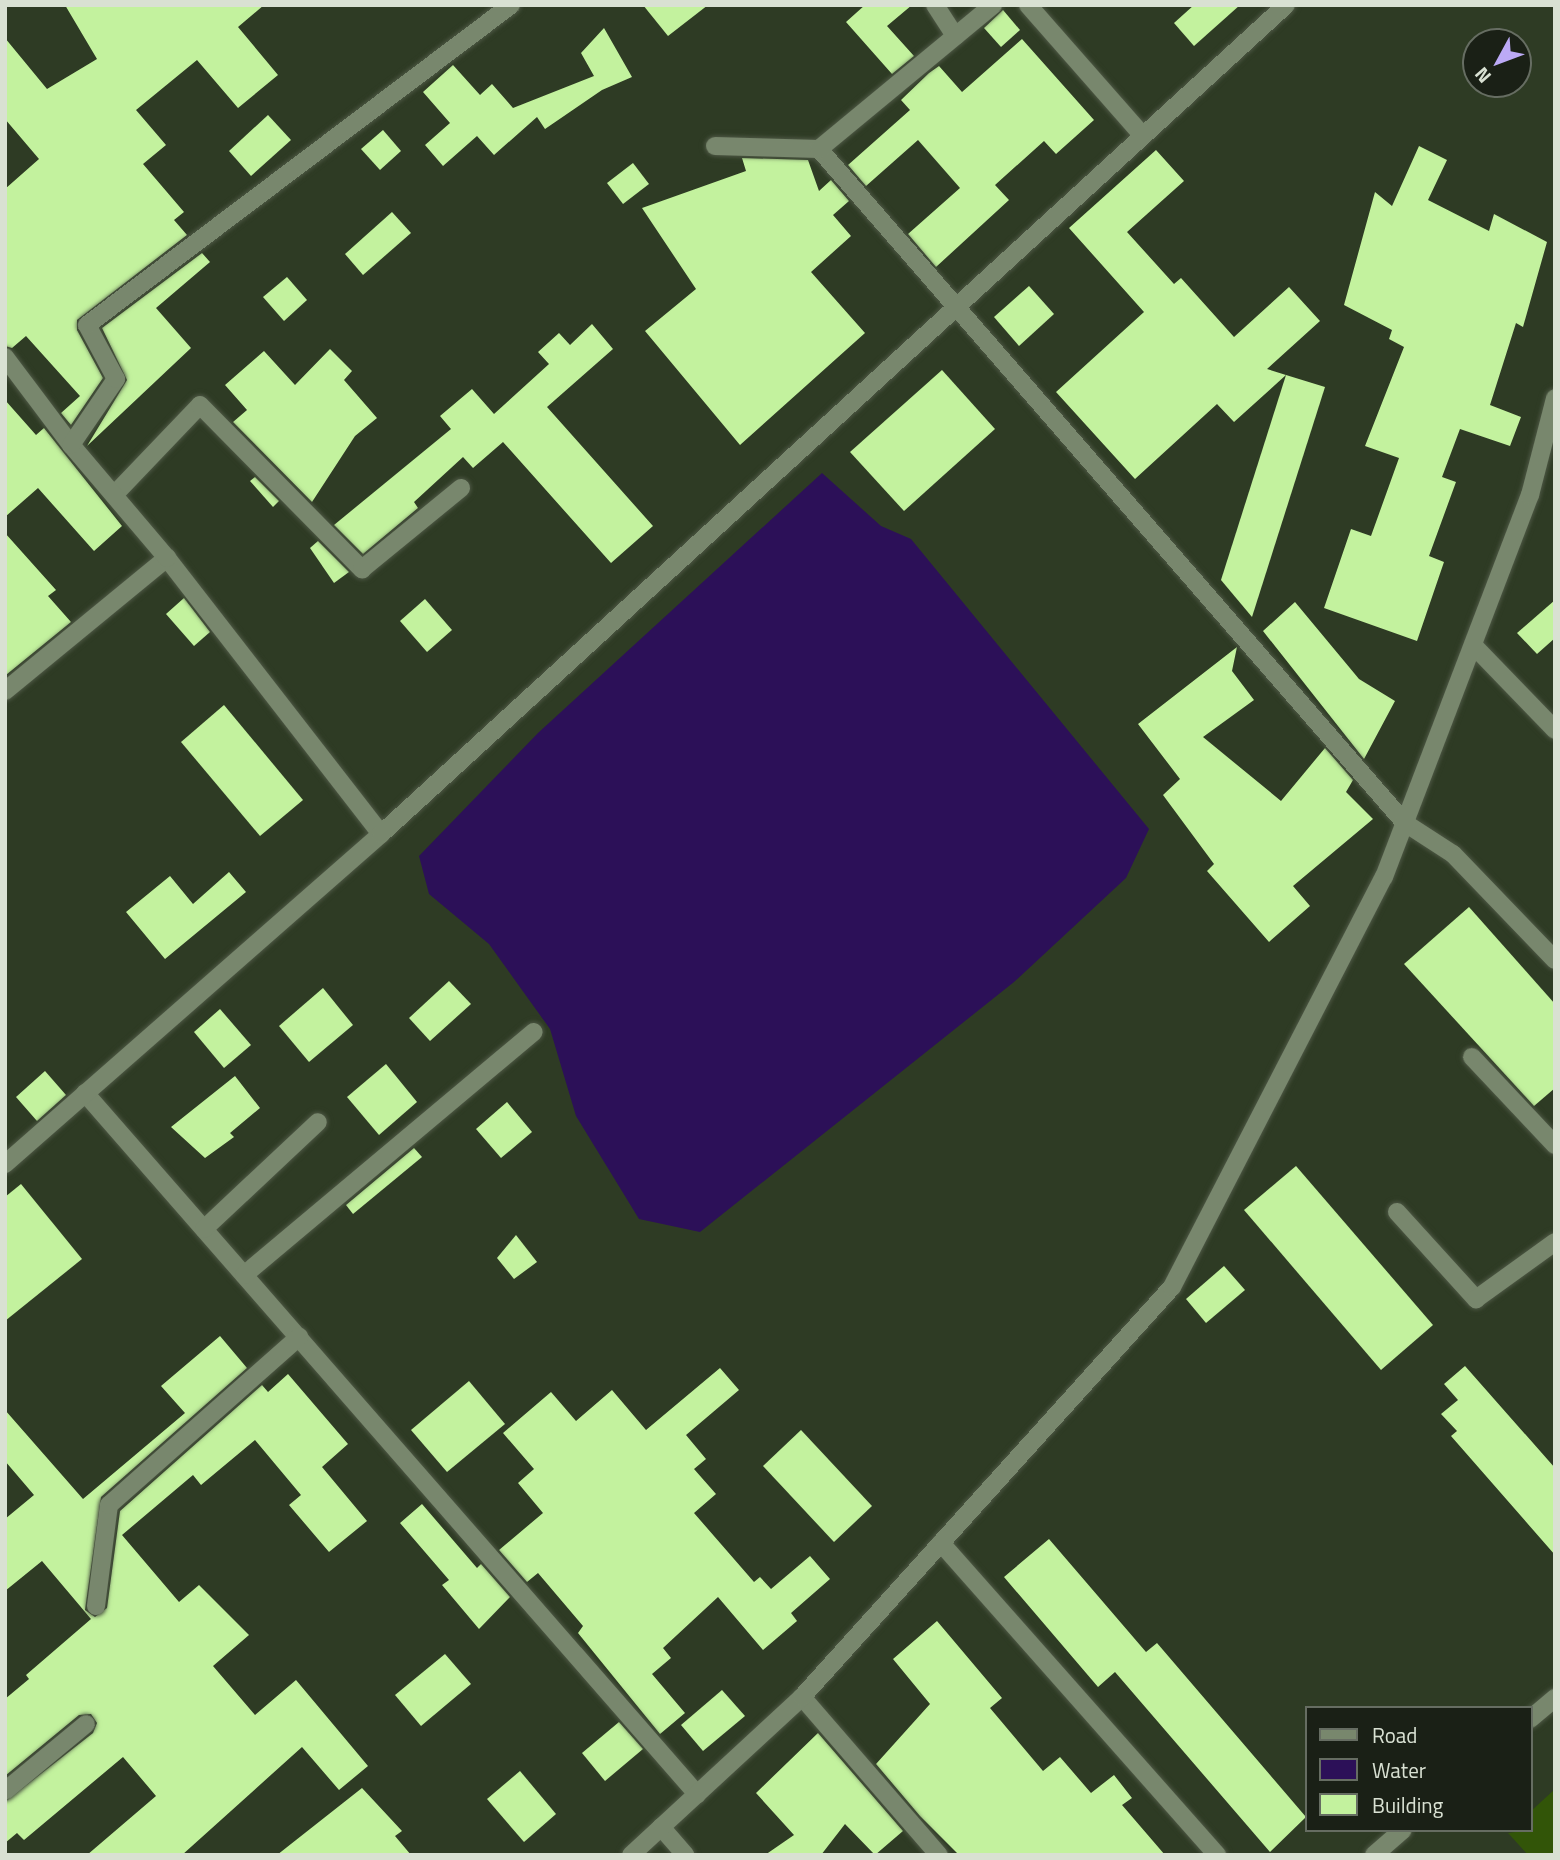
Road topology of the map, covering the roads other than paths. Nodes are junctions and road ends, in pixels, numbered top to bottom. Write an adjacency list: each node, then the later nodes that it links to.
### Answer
1 (511, 5): 14 (street)
2 (935, 5): 6 (street)
3 (993, 5): 6 (street)
4 (1028, 5): 7 (street)
5 (1286, 5): 7 (street)
6 (955, 36): 9 (street)
7 (1143, 136): 10 (street)
8 (715, 146): 9 (street)
9 (819, 149): 10 (street)
10 (955, 308): 21 (street); 22 (street)
11 (6, 361): 14 (street)
12 (1555, 398): 13 (street)
13 (1551, 433): 18 (street)
14 (71, 445): 16 (street)
15 (461, 488): 16 (street)
16 (114, 495): 17 (street)
17 (167, 558): 19 (street); 22 (street)
18 (1473, 645): 20 (street); 21 (street)
19 (5, 691)
20 (1555, 730)
21 (1405, 823): 23 (street); 35 (street)
22 (381, 834): 26 (street)
23 (1555, 960)
24 (534, 1032): 33 (street)
25 (1472, 1057): 28 (street)
26 (85, 1093): 29 (street); 31 (street)
27 (318, 1122): 31 (street)
28 (1555, 1144)
29 (5, 1164)
30 (1397, 1212): 32 (street)
31 (204, 1229): 33 (street)
32 (1555, 1242)
33 (244, 1275): 34 (street)
34 (299, 1337): 36 (street); 42 (street)
35 (941, 1543): 37 (street); 48 (street)
36 (96, 1606)
37 (802, 1696): 42 (street); 47 (street)
38 (1555, 1698): 39 (street)
39 (1532, 1717)
40 (86, 1724): 41 (street)
41 (5, 1791)
42 (697, 1794): 43 (street)
43 (661, 1827): 45 (street); 46 (street)
44 (1401, 1832): 49 (street)
45 (631, 1855)
46 (685, 1855)
47 (939, 1855)
48 (1217, 1855)
49 (1374, 1855)

